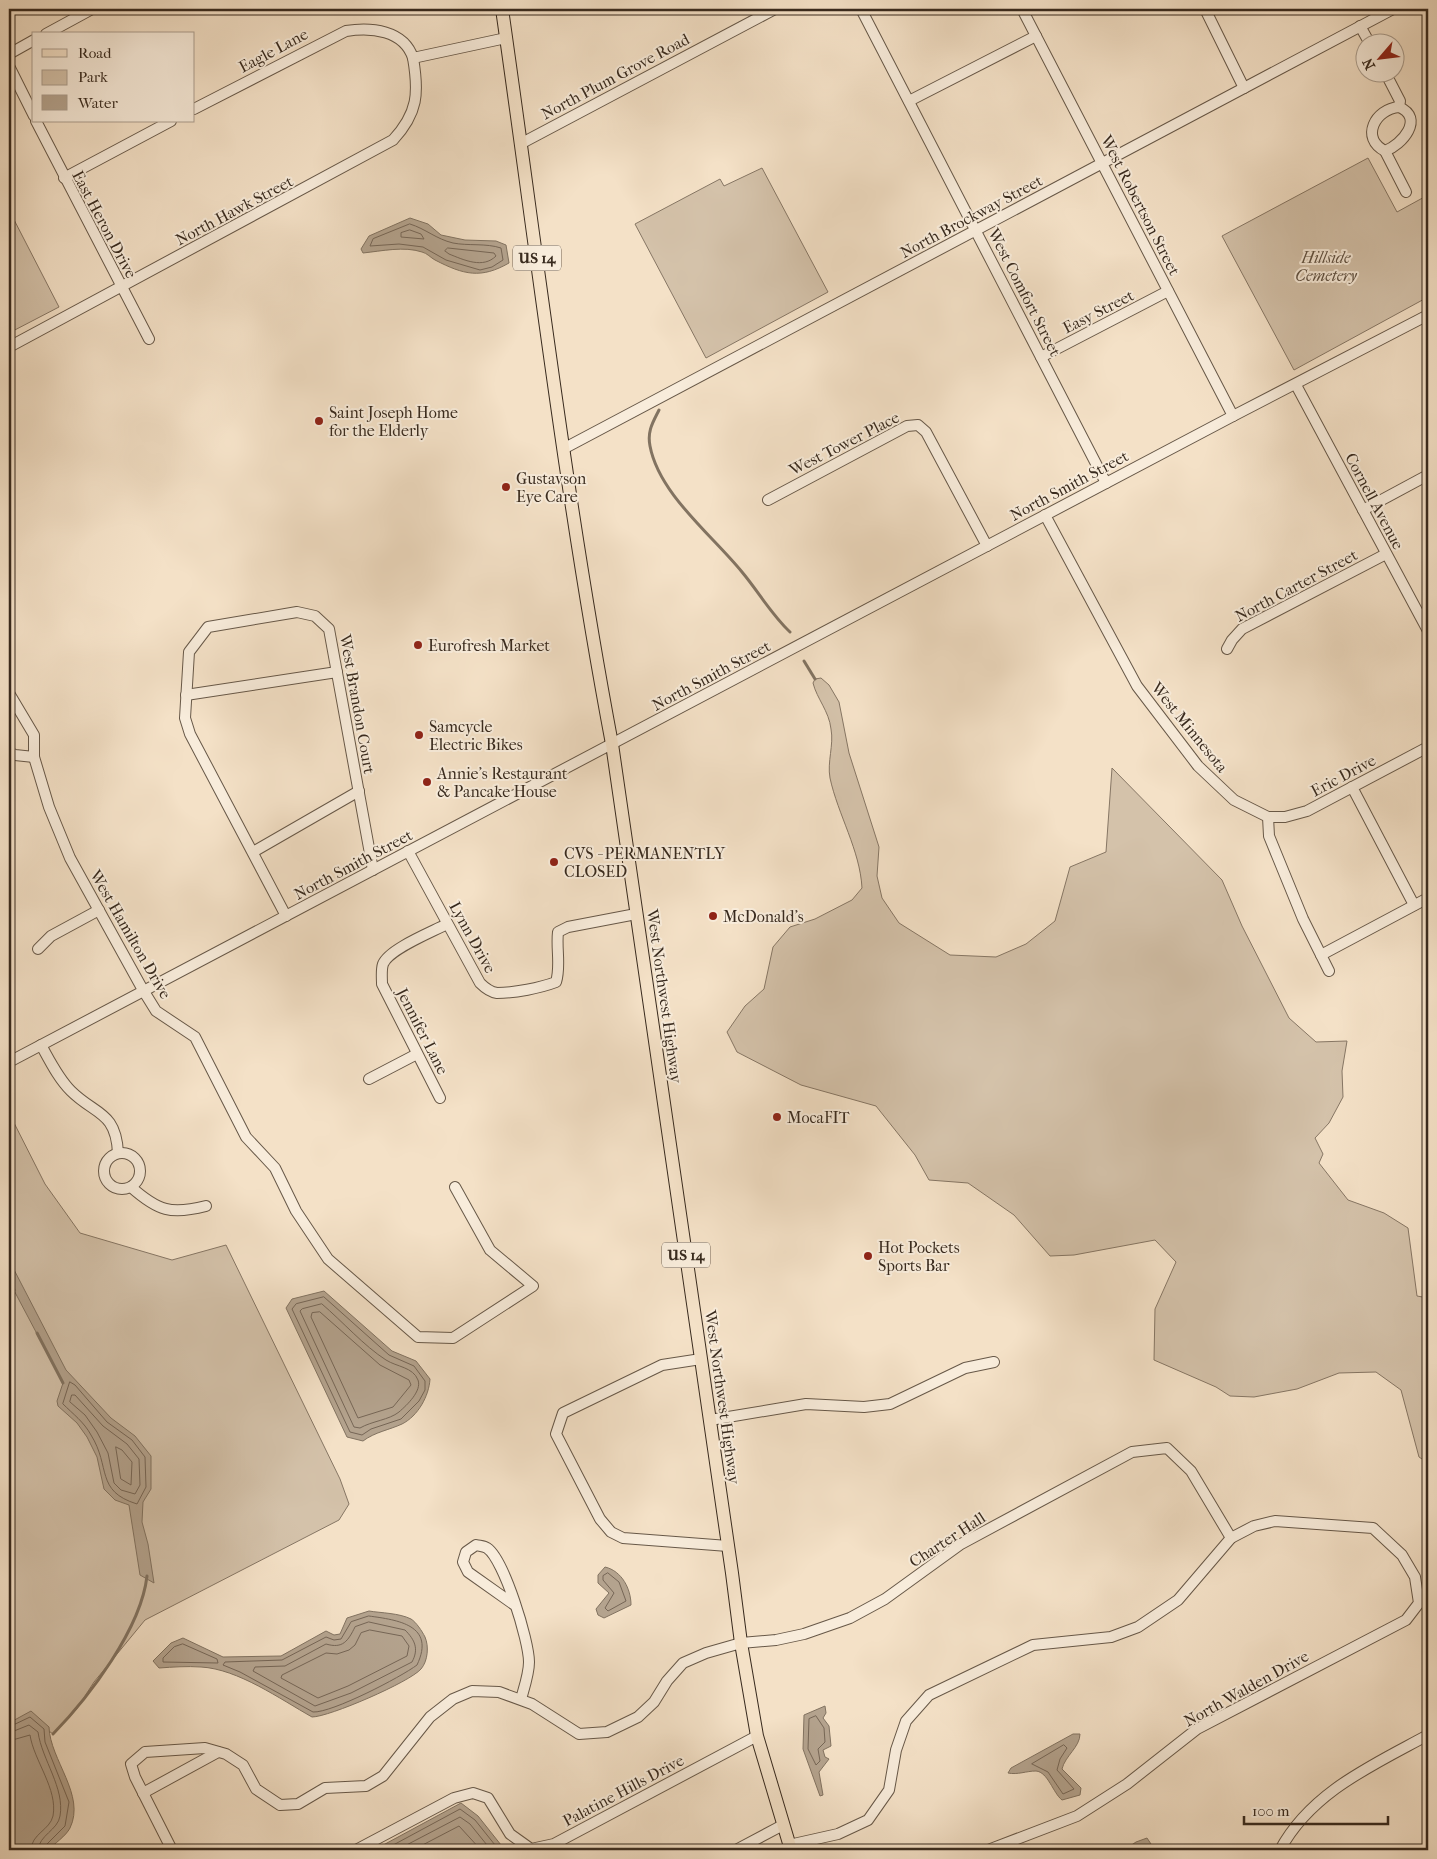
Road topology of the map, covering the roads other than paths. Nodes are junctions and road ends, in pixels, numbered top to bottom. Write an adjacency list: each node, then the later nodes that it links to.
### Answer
1 (92, 9): 9 (street)
2 (502, 9): 12 (main road, US 14)
3 (775, 9): 25 (street, North Plum Grove Road)
4 (861, 9): 19 (street, West Comfort Street)
5 (1022, 9): 11 (street, West Robertson Street)
6 (1204, 9): 18 (street)
7 (1393, 9): 8 (street, North Brockway Street)
8 (1360, 26): 10 (street); 18 (street, North Brockway Street)
9 (50, 32)
10 (1363, 32)
11 (1036, 36): 19 (street); 27 (street, West Robertson Street)
12 (506, 38): 15 (street); 25 (main road, US 14)
13 (32, 41): 14 (street)
14 (9, 54)
15 (413, 58): 21 (street, Eagle Lane); 31 (street, North Hawk Street)
16 (9, 66): 22 (street)
17 (1390, 82): 20 (street)
18 (1244, 88): 27 (street, North Brockway Street)
19 (909, 101): 30 (street, West Comfort Street)
20 (1399, 107): 26 (street); 26 (street)
21 (195, 108)
22 (32, 112)
23 (36, 122): 28 (street, East Heron Drive)
24 (169, 122): 28 (street)
25 (522, 142): 39 (main road, West Northwest Highway / US 14)
26 (1385, 151): 29 (street)
27 (1102, 163): 30 (street, North Brockway Street); 32 (street, West Robertson Street)
28 (64, 178): 31 (street, East Heron Drive)
29 (1406, 192)
30 (976, 230): 36 (street, West Comfort Street); 39 (street, North Brockway Street)
31 (122, 287): 34 (street, East Heron Drive); 35 (street, North Hawk Street)
32 (1168, 291): 36 (street, Easy Street); 38 (street, West Robertson Street)
33 (1428, 315): 37 (street, North Smith Street)
34 (149, 340)
35 (9, 346)
36 (1041, 357): 41 (street, West Comfort Street)
37 (1296, 384): 38 (street, North Smith Street); 43 (street, Cornell Avenue)
38 (1233, 416): 41 (street, North Smith Street)
39 (563, 449): 52 (main road, West Northwest Highway / US 14)
40 (1428, 475): 43 (street)
41 (1106, 483): 44 (street, North Smith Street)
42 (768, 500): 45 (street, West Tower Place)
43 (1363, 510): 46 (street, Cornell Avenue)
44 (1045, 515): 45 (street, North Smith Street); 58 (street, West Minnesota)
45 (987, 546): 52 (street, North Smith Street)
46 (1386, 554): 47 (street, Cornell Avenue); 48 (street, North Carter Street)
47 (1428, 630)
48 (1227, 650)
49 (337, 672): 51 (street); 51 (street, West Brandon Court); 57 (street, West Brandon Court)
50 (9, 693): 55 (street, West Hamilton Drive)
51 (186, 695): 60 (street, West Brandon Court)
52 (612, 744): 59 (street, North Smith Street); 65 (main road, West Northwest Highway / US 14)
53 (1428, 747): 56 (street, Eric Drive)
54 (9, 752): 55 (street)
55 (34, 757): 64 (street, West Hamilton Drive)
56 (1352, 787): 58 (street, Eric Drive); 63 (street)
57 (358, 791): 60 (street); 61 (street, West Brandon Court)
58 (1268, 816): 69 (street)
59 (408, 851): 61 (street, North Smith Street); 67 (street, Lynn Drive)
60 (252, 852): 66 (street, West Brandon Court)
61 (373, 870): 66 (street, North Smith Street)
62 (1428, 898): 63 (street)
63 (1414, 905): 69 (street)
64 (99, 910): 68 (street); 71 (street, West Hamilton Drive)
65 (636, 914): 67 (street, Lynn Drive); 81 (main road, West Northwest Highway / US 14)
66 (286, 916): 71 (street, North Smith Street)
67 (447, 924): 73 (street, Jennifer Lane)
68 (38, 949)
69 (1321, 955): 70 (street)
70 (1328, 971)
71 (143, 990): 72 (street, North Smith Street); 79 (street, West Hamilton Drive)
72 (41, 1045): 74 (street, North Smith Street); 77 (street)
73 (418, 1054): 75 (street); 76 (street, Jennifer Lane)
74 (9, 1062)
75 (369, 1079)
76 (440, 1098)
77 (118, 1153): 78 (street); 78 (street)
78 (131, 1187): 80 (street)
79 (455, 1187)
80 (206, 1206)
81 (701, 1359): 83 (main road, West Northwest Highway / US 14); 85 (street)
82 (994, 1362): 83 (street)
83 (710, 1420): 85 (main road, West Northwest Highway / US 14)
84 (1230, 1538): 87 (street, Charter Hall); 94 (street); 98 (street, North Walden Drive)
85 (728, 1546): 87 (main road, West Northwest Highway / US 14)
86 (516, 1606): 86 (street); 88 (street)
87 (740, 1643): 88 (street, Charter Hall); 90 (main road, West Northwest Highway / US 14)
88 (521, 1699): 91 (street, Charter Hall)
89 (1428, 1735): 99 (street)
90 (757, 1736): 93 (main road, West Northwest Highway / US 14); 96 (street, Palatine Hills Drive)
91 (218, 1752): 92 (street); 92 (street, Charter Hall)
92 (143, 1793): 95 (street)
93 (783, 1825): 94 (main road, West Northwest Highway / US 14); 97 (street)
94 (790, 1848)
95 (172, 1850)
96 (356, 1850)
97 (736, 1850)
98 (988, 1850)
99 (1280, 1850)

